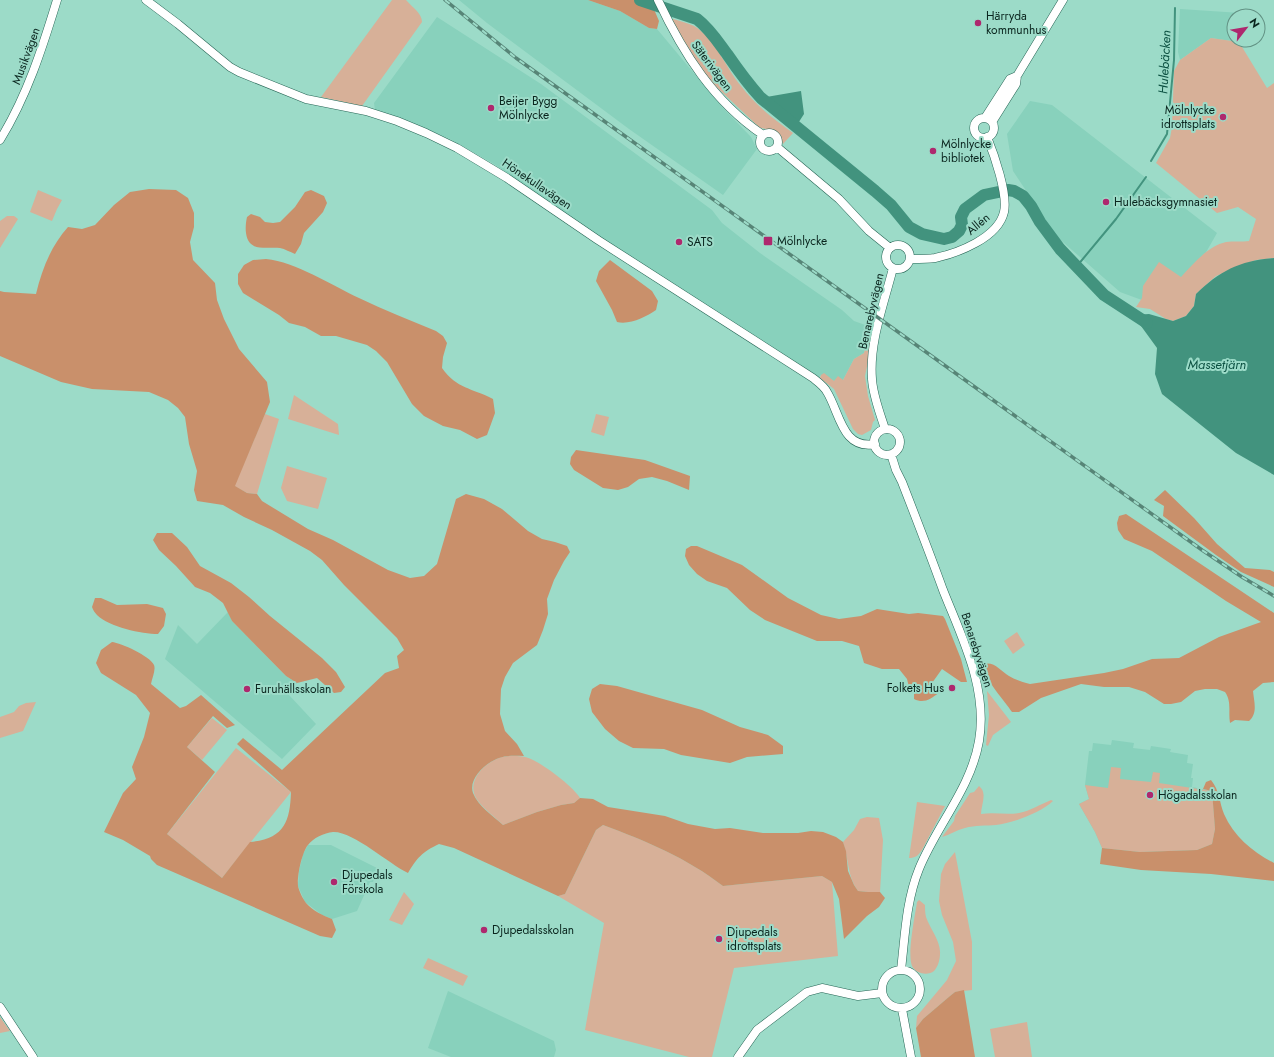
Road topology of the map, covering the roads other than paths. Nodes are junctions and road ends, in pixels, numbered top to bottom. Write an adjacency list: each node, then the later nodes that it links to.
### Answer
1 (57, 0): 8 (street, Musikvägen)
2 (146, 0): 14 (street, Hönekullavägen)
3 (658, 0): 6 (street, Säterivägen)
4 (1063, 0): 5 (street)
5 (989, 120): 7 (street); 7 (street)
6 (763, 135): 9 (street); 9 (street)
7 (986, 137): 11 (street, Allén)
8 (0, 140)
9 (777, 147): 10 (street)
10 (890, 248): 11 (street); 12 (street)
11 (911, 259): 12 (street)
12 (892, 268): 13 (street, Benarebyvägen)
13 (885, 429): 14 (street); 15 (street)
14 (875, 444): 15 (street)
15 (890, 454): 16 (street, Benarebyvägen)
16 (901, 970): 17 (street); 19 (street)
17 (882, 992): 19 (street); 21 (street)
18 (0, 1007): 20 (street)
19 (902, 1009): 22 (street)
20 (34, 1057)
21 (738, 1057)
22 (911, 1057)

